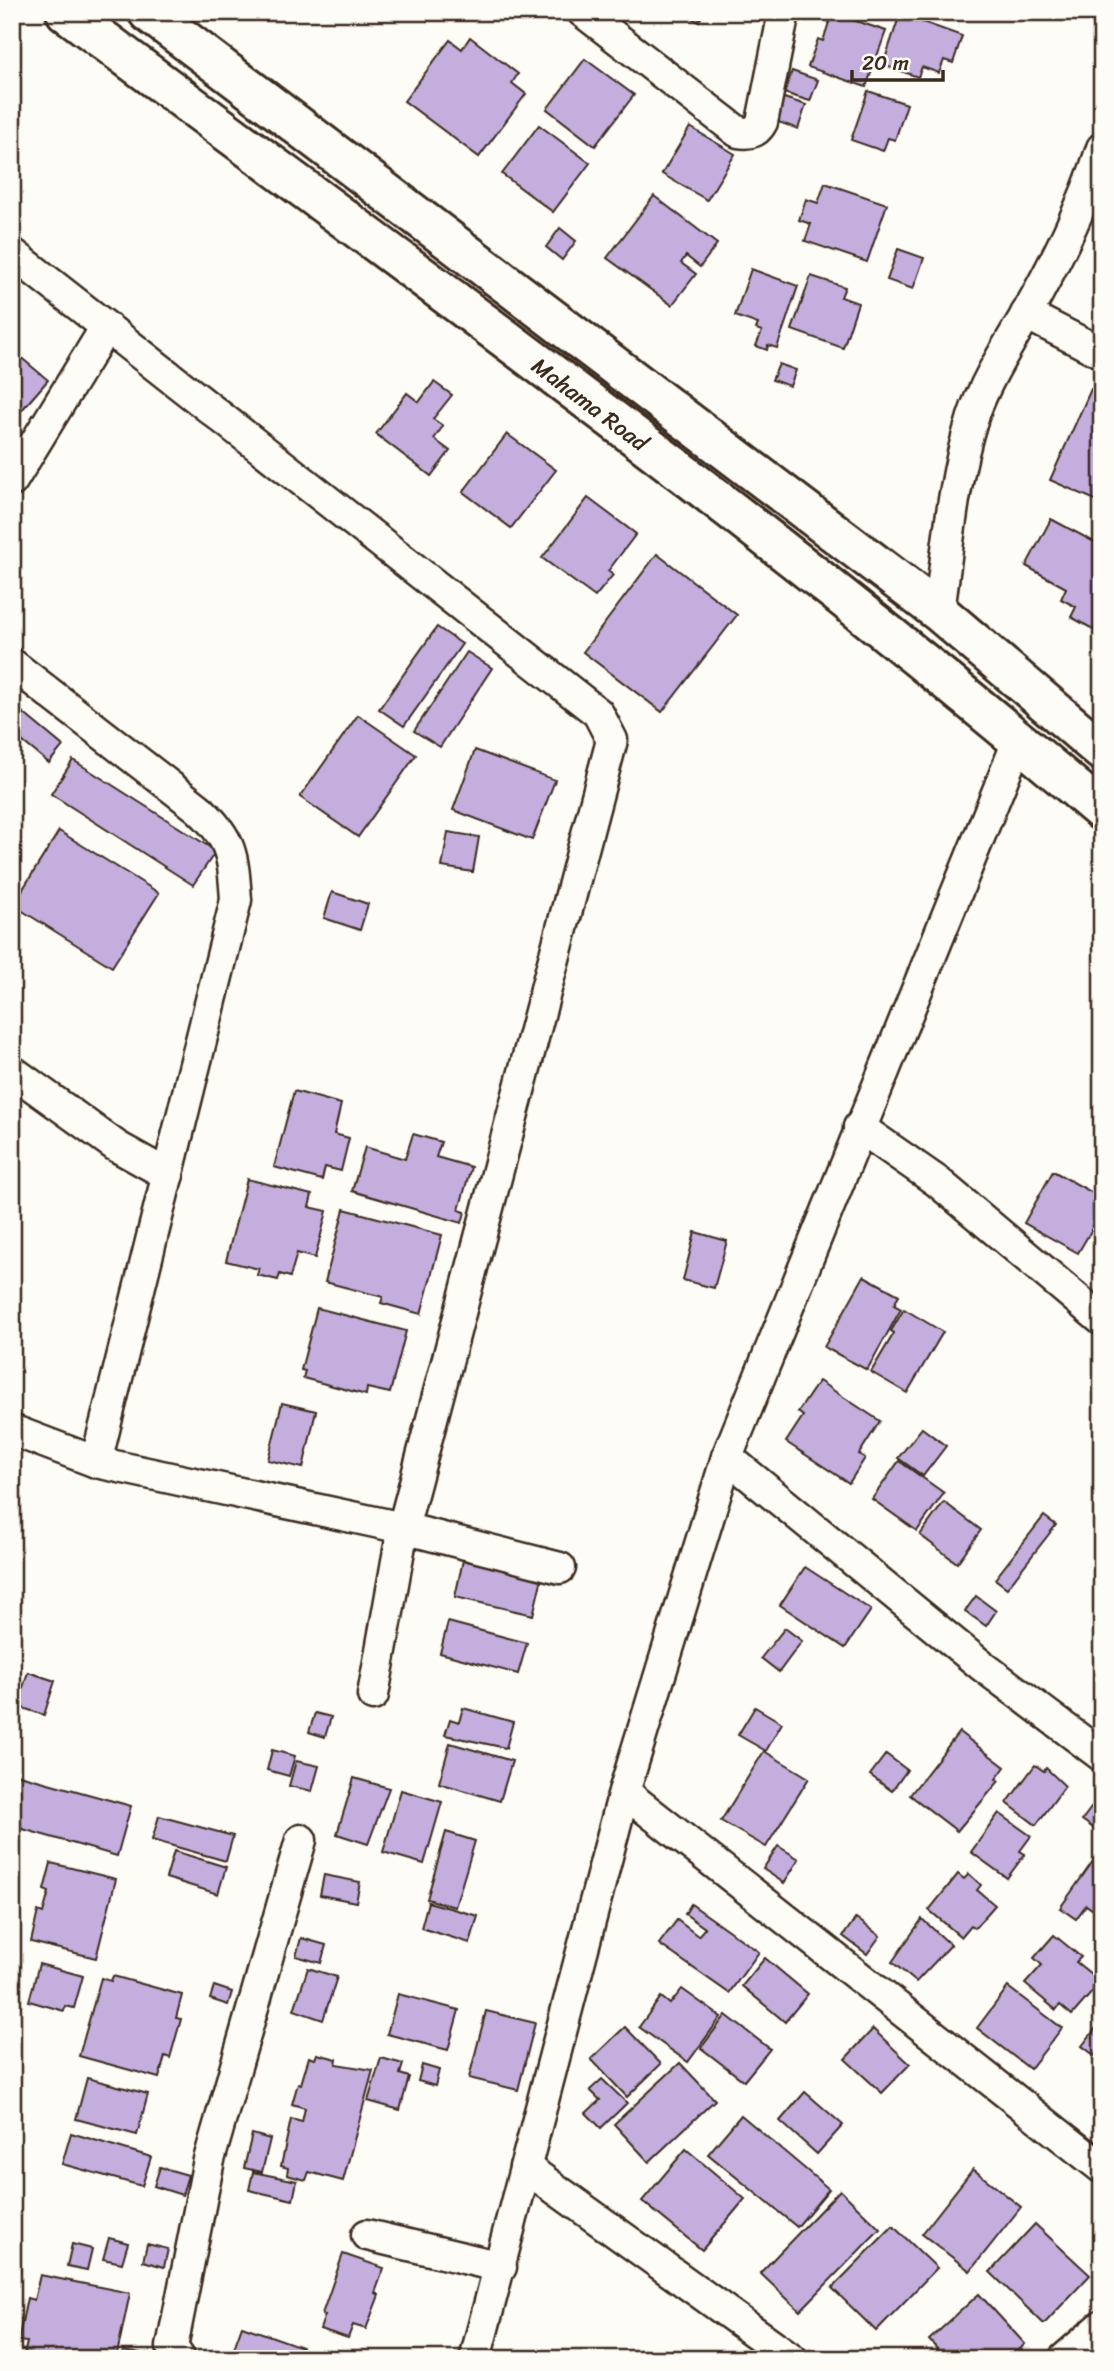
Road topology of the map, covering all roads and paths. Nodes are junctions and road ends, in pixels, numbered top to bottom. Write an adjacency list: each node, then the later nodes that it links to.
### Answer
1 (66, 12): 13 (street, Mahama Road)
2 (148, 12): 11 (street, Mahama Road)
3 (583, 12): 4 (street)
4 (784, 12)
5 (1102, 148): 7 (street)
6 (12, 253): 8 (street)
7 (1026, 314): 9 (street); 11 (street)
8 (106, 327): 10 (street); 23 (street)
9 (1102, 353)
10 (12, 481)
11 (939, 612): 14 (street, Mahama Road)
12 (12, 664): 18 (street)
13 (1019, 740): 15 (street, Mahama Road); 17 (street)
14 (1102, 751)
15 (1102, 811)
16 (12, 1071): 18 (street)
17 (859, 1127): 19 (street); 21 (street)
18 (168, 1175): 22 (street)
19 (1102, 1320)
20 (12, 1430): 22 (street)
21 (727, 1457): 26 (street); 27 (street)
22 (96, 1462): 23 (street)
23 (403, 1528): 24 (street); 25 (street)
24 (560, 1568)
25 (373, 1695)
26 (1102, 1756)
27 (624, 1792): 29 (street); 30 (street)
28 (301, 1840): 34 (street)
29 (525, 2167): 32 (street); 36 (street)
30 (1102, 2168)
31 (367, 2235): 32 (street)
32 (501, 2267): 35 (street)
33 (1102, 2326): 37 (street)
34 (180, 2359)
35 (475, 2359)
36 (792, 2359)
37 (1064, 2359)

